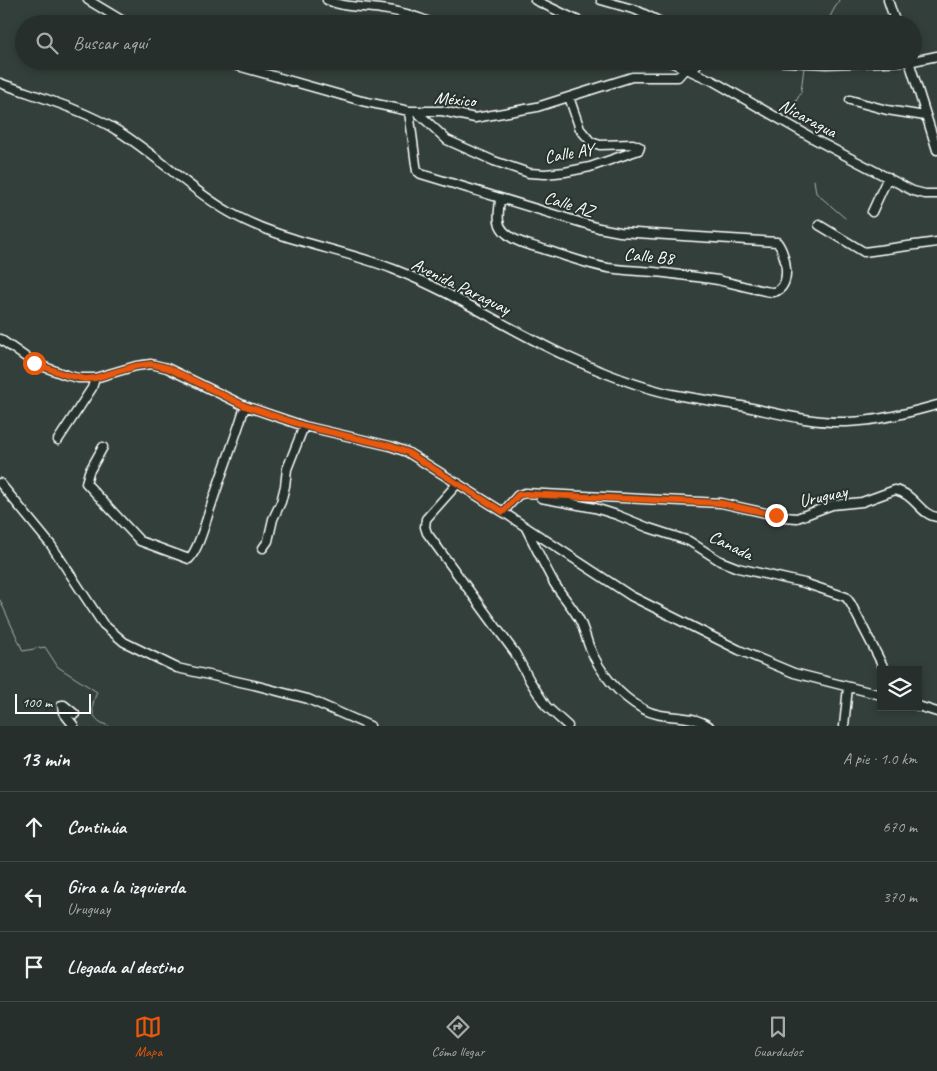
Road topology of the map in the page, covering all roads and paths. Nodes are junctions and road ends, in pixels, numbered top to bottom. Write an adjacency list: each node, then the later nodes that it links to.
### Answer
1 (88, 0): 6 (street)
2 (327, 0): 7 (street)
3 (535, 0): 8 (street)
4 (601, 0): 9 (street)
5 (888, 0): 10 (street)
6 (113, 15)
7 (414, 15)
8 (566, 15)
9 (646, 15)
10 (893, 15)
11 (937, 56): 12 (street)
12 (922, 59)
13 (252, 70): 19 (street, México)
14 (689, 70): 17 (street, México); 22 (street, Nicaragua)
15 (913, 70): 20 (street)
16 (0, 83): 31 (street, Avenida Paraguay)
17 (569, 97): 19 (street, México); 19 (street, Calle AY)
18 (850, 100): 20 (street)
19 (413, 112): 24 (street, Calle AZ)
20 (926, 116): 21 (street)
21 (937, 150)
22 (888, 177): 23 (street, Nicaragua); 25 (street)
23 (937, 194)
24 (500, 199): 27 (street, Calle AZ); 27 (street, Calle B8)
25 (872, 212)
26 (819, 225): 28 (street)
27 (777, 242)
28 (937, 242)
29 (0, 339): 30 (street)
30 (95, 378): 32 (street); 34 (street)
31 (937, 405)
32 (245, 406): 33 (street); 35 (street)
33 (304, 426): 37 (street); 42 (street)
34 (58, 440)
35 (103, 447)
36 (0, 483): 50 (street)
37 (458, 483): 39 (street); 51 (street)
38 (525, 494): 39 (street); 40 (street, Uruguay); 43 (street, Canada)
39 (503, 512): 41 (street)
40 (937, 517)
41 (526, 528): 44 (street); 52 (street)
42 (263, 548)
43 (883, 666)
44 (848, 687): 45 (street); 53 (street)
45 (877, 694)
46 (922, 707): 47 (street)
47 (937, 712)
48 (75, 714): 49 (street)
49 (74, 726)
50 (370, 726)
51 (568, 726)
52 (708, 726)
53 (844, 726)

